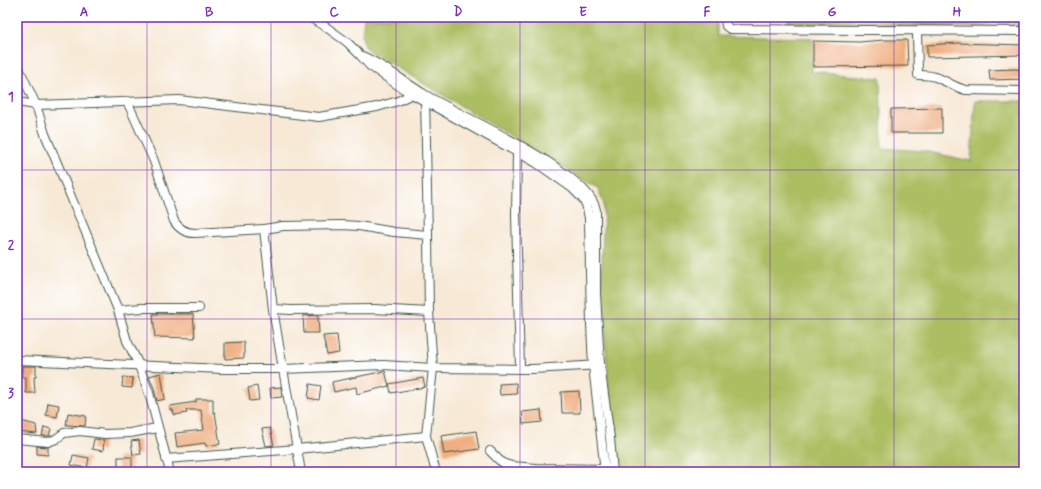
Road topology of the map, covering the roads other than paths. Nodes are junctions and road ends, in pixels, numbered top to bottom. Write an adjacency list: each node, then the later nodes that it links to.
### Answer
1 (309, 17): 7 (street)
2 (724, 17): 3 (street)
3 (917, 31): 4 (street); 6 (street)
4 (1024, 31)
5 (17, 64): 11 (street)
6 (1024, 91)
7 (415, 92): 8 (street); 9 (street)
8 (425, 98): 12 (street); 14 (street); 21 (street)
9 (128, 101): 11 (street); 13 (street)
10 (17, 102): 11 (street)
11 (36, 105): 17 (street)
12 (517, 152): 21 (street); 24 (street)
13 (264, 229): 14 (street); 16 (street)
14 (428, 235): 18 (street)
15 (199, 308): 17 (street)
16 (274, 309): 18 (street); 23 (street)
17 (118, 310): 20 (street)
18 (429, 312): 22 (street)
19 (17, 360): 20 (street)
20 (139, 366): 23 (street); 25 (street)
21 (597, 366): 24 (street); 31 (street)
22 (434, 368): 23 (street); 24 (street); 26 (street)
23 (283, 369): 28 (street)
24 (520, 369)
25 (157, 428): 27 (street); 30 (street)
26 (426, 436): 28 (street); 34 (street)
27 (17, 439)
28 (297, 449): 30 (street); 33 (street)
29 (490, 451): 31 (street)
30 (166, 459): 32 (street)
31 (609, 471)
32 (170, 472)
33 (301, 472)
34 (436, 472)

